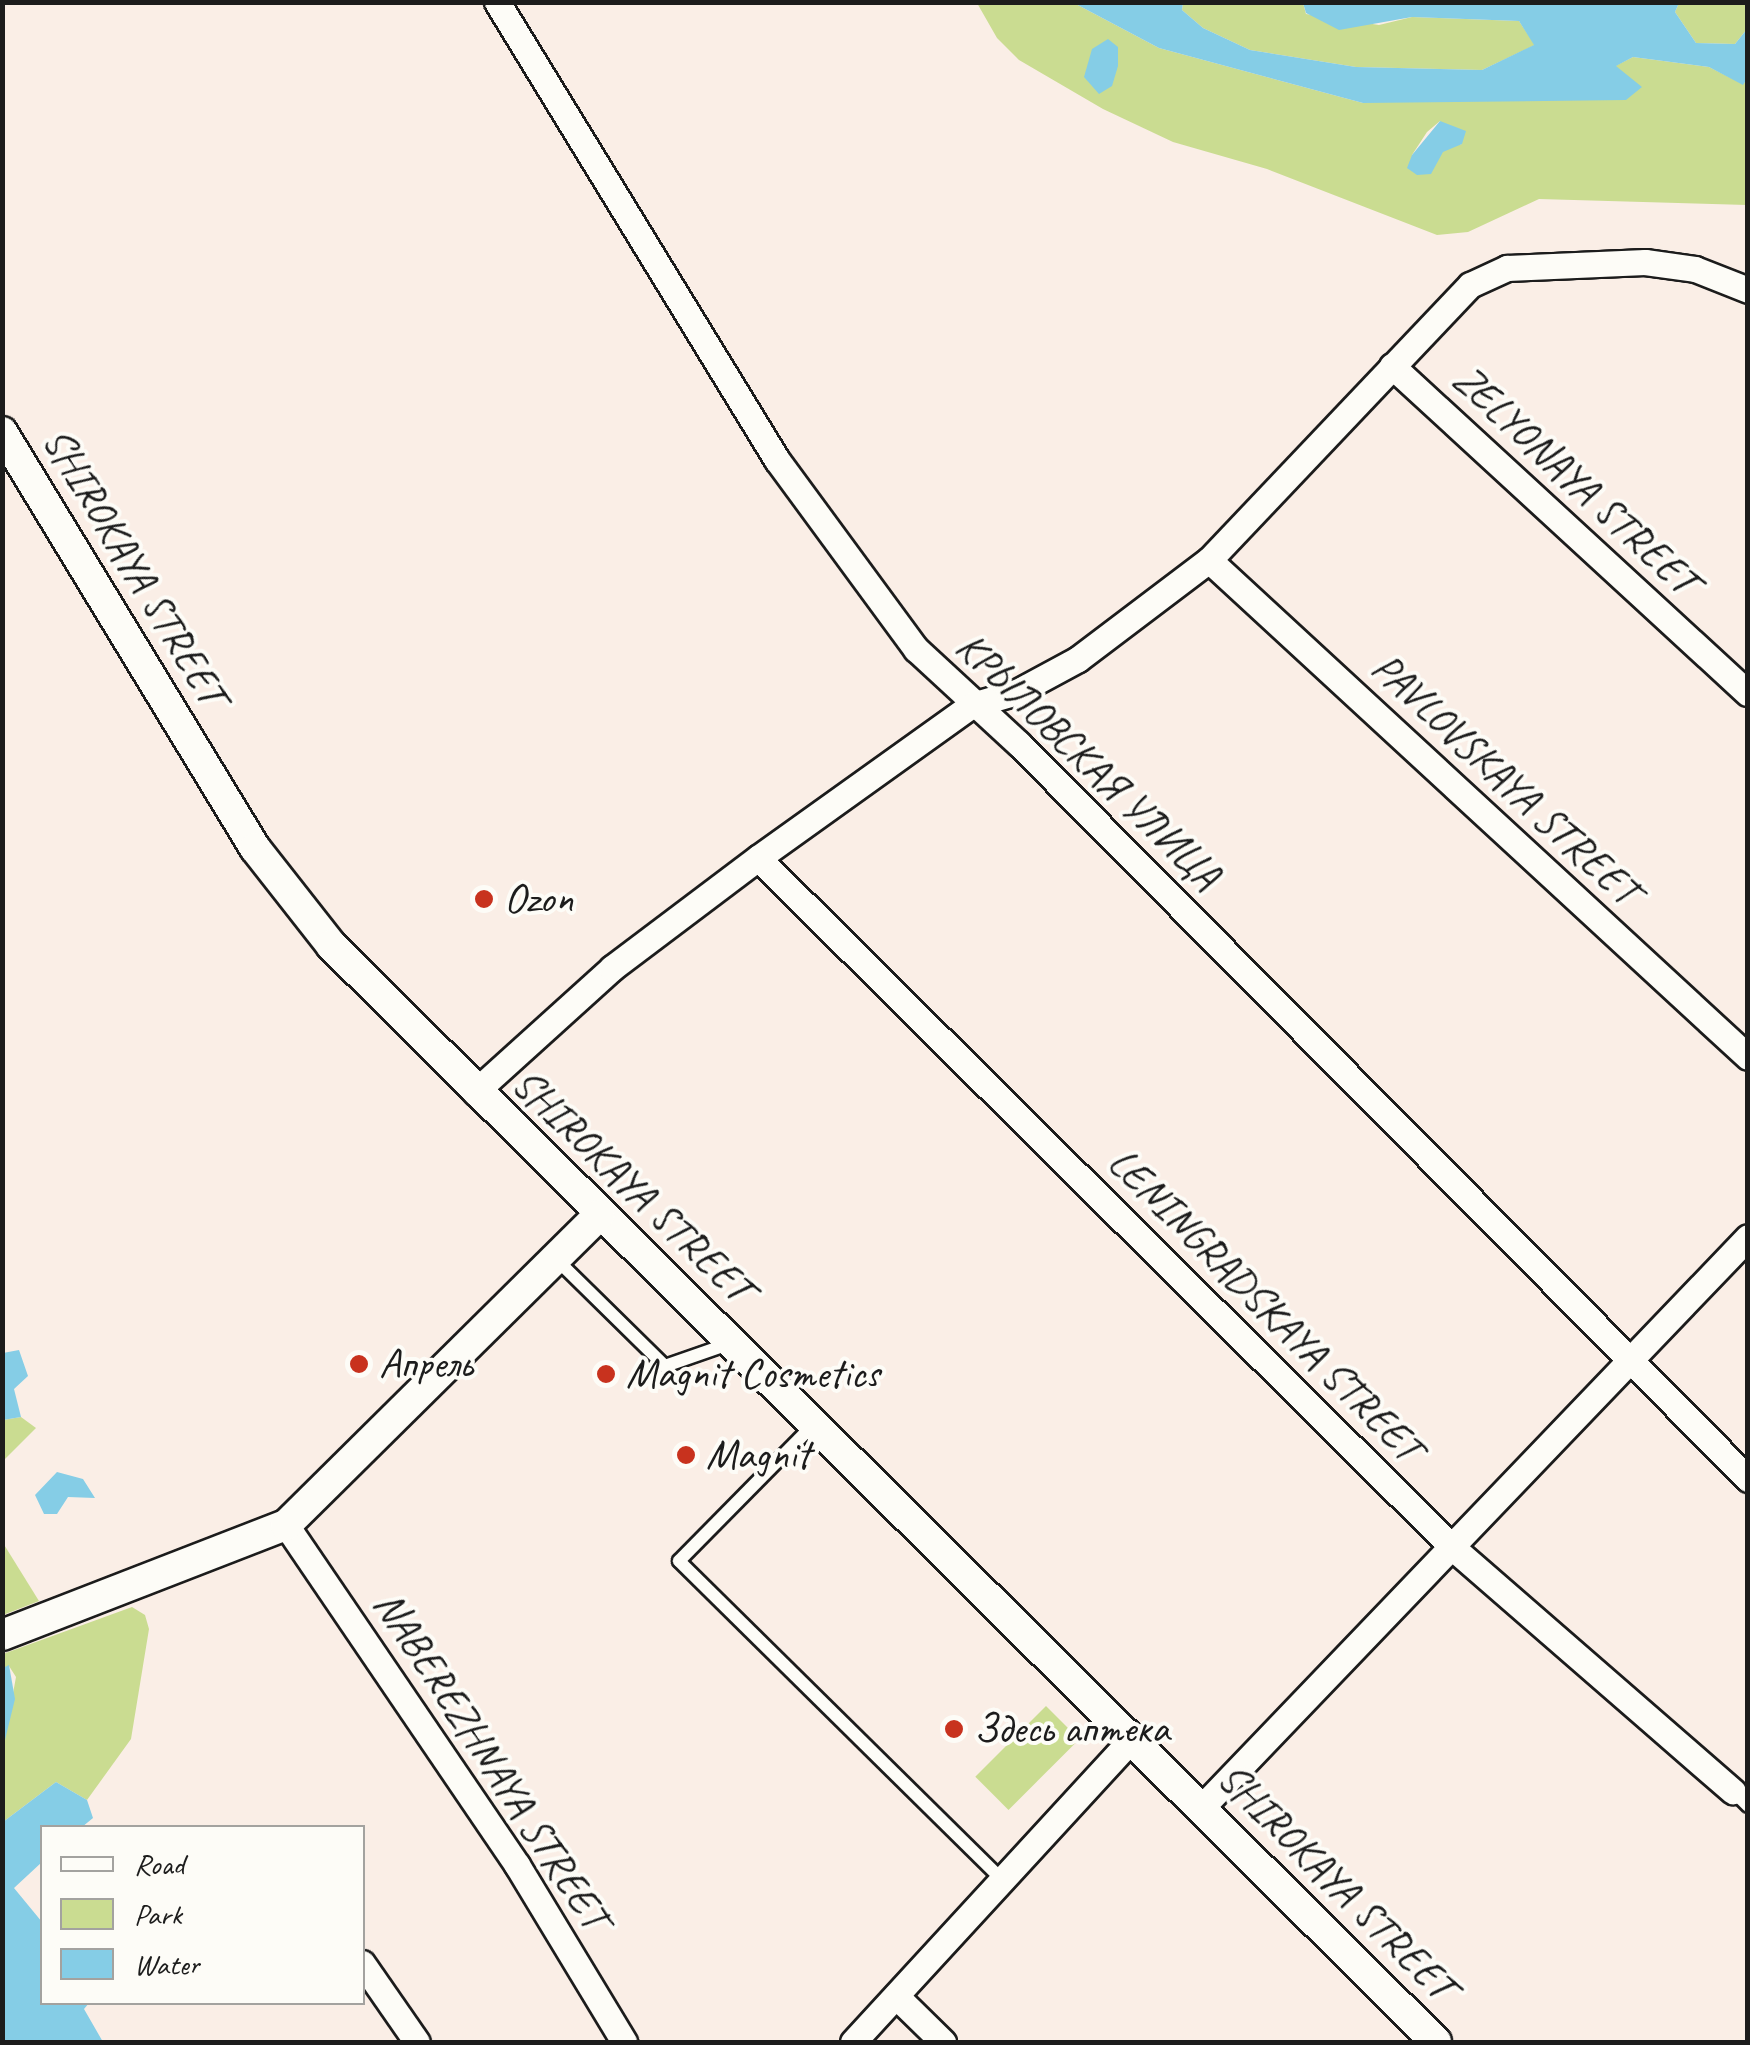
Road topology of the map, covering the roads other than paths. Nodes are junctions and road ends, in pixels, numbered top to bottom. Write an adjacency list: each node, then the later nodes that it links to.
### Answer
1 (497, 2): 7 (street, КРЫЛОВСКАЯ УЛИЦА)
2 (1748, 290): 3 (street)
3 (1392, 366): 5 (street); 6 (street, ZELYONAYA STREET)
4 (2, 432): 10 (street, SHIROKAYA STREET)
5 (1208, 560): 7 (street); 9 (street, PAVLOVSKAYA STREET)
6 (1748, 694)
7 (972, 705): 8 (street); 15 (street, КРЫЛОВСКАЯ УЛИЦА)
8 (758, 858): 10 (street); 19 (street, LENINGRADSKAYA STREET)
9 (1748, 1057)
10 (475, 1092): 11 (street, SHIROKAYA STREET)
11 (599, 1215): 13 (street); 14 (street, SHIROKAYA STREET)
12 (1748, 1237): 15 (street)
13 (556, 1259): 14 (lane); 18 (street)
14 (731, 1343): 16 (street, SHIROKAYA STREET)
15 (1632, 1356): 17 (street, КРЫЛОВСКАЯ УЛИЦА); 19 (street)
16 (814, 1424): 21 (street, SHIROKAYA STREET); 24 (lane)
17 (1748, 1479)
18 (286, 1525): 20 (street); 28 (street, NABEREZHNAYA STREET)
19 (1453, 1548): 22 (street, LENINGRADSKAYA STREET); 23 (street)
20 (16, 1630)
21 (1132, 1739): 23 (street, SHIROKAYA STREET); 24 (street)
22 (1740, 1798)
23 (1202, 1808): 31 (street, SHIROKAYA STREET)
24 (1003, 1880): 26 (street)
25 (365, 1967): 27 (street)
26 (896, 1996): 29 (street); 30 (street)
27 (416, 2042)
28 (624, 2042)
29 (853, 2042)
30 (943, 2042)
31 (1436, 2042)

